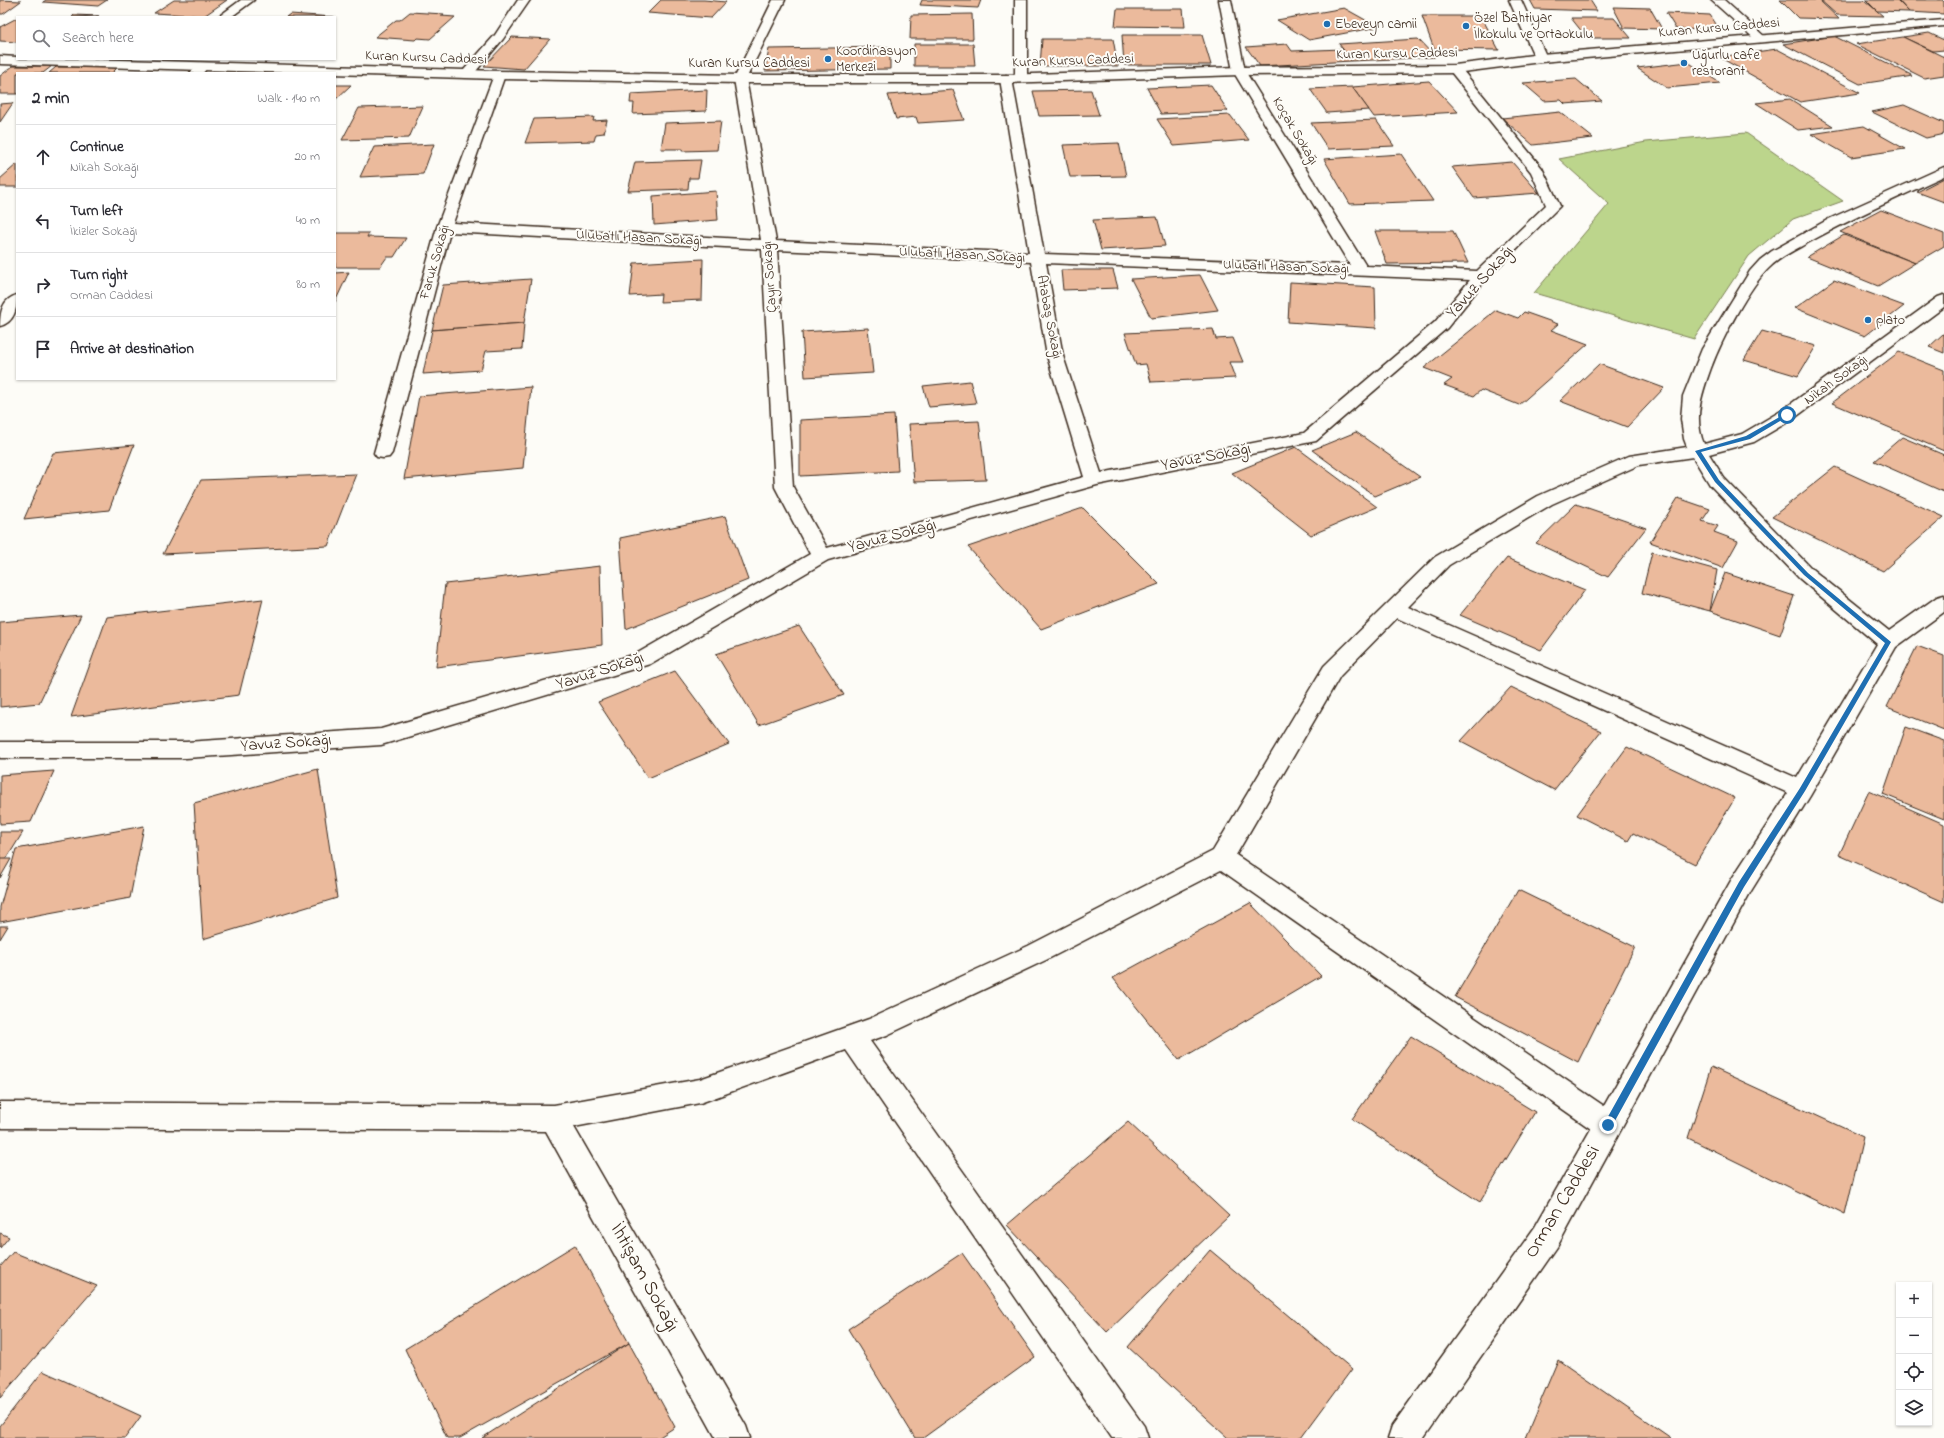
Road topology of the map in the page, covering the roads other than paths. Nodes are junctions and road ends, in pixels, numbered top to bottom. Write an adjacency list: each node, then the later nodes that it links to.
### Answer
1 (248, 0): 8 (street)
2 (524, 0): 19 (street)
3 (779, 0): 22 (street)
4 (1021, 0): 21 (street, Atabaş Sokağı)
5 (1225, 0): 16 (street, Koçak Sokağı)
6 (1515, 0): 11 (street)
7 (1717, 0): 10 (street)
8 (225, 16)
9 (1944, 23): 10 (street, Kuran Kursu Caddesi)
10 (1761, 39): 11 (street, Kuran Kursu Caddesi)
11 (1541, 58): 14 (street, Kuran Kursu Caddesi)
12 (0, 60): 13 (street, Kuran Kursu Caddesi)
13 (162, 62): 15 (street, Kuran Kursu Caddesi)
14 (1456, 69): 16 (street, Kuran Kursu Caddesi); 28 (street, Yavuz Sokağı)
15 (198, 70): 17 (street, Kuran Kursu Caddesi)
16 (1239, 71): 21 (street, Kuran Kursu Caddesi); 27 (street, Koçak Sokağı)
17 (332, 72)
18 (336, 72): 19 (street, Kuran Kursu Caddesi)
19 (467, 74): 20 (street, Kuran Kursu Caddesi)
20 (499, 76): 22 (street, Kuran Kursu Caddesi); 24 (street, Faruk Sokağı)
21 (1013, 78): 22 (street, Kuran Kursu Caddesi); 26 (street, Atabaş Sokağı)
22 (740, 79): 25 (street, Çayır Sokağı)
23 (1944, 171): 32 (street)
24 (444, 226): 25 (street, Ulubatlı Hasan Sokağı); 33 (street, Faruk Sokağı)
25 (769, 246): 26 (street, Ulubatlı Hasan Sokağı); 35 (street, Çayır Sokağı)
26 (1037, 258): 27 (street, Ulubatlı Hasan Sokağı); 34 (street, Atabaş Sokağı)
27 (1360, 269): 28 (street, Ulubatlı Hasan Sokağı)
28 (1481, 276): 34 (street, Yavuz Sokağı)
29 (1944, 300): 32 (street, Nikah Sokağı)
30 (16, 301): 31 (street)
31 (0, 321)
32 (1698, 451): 37 (street, Nikah Sokağı); 38 (street)
33 (383, 454)
34 (1094, 480): 35 (street, Yavuz Sokağı)
35 (821, 556): 39 (street, Yavuz Sokağı)
36 (1944, 602): 38 (street, Orman Caddesi)
37 (1394, 609): 40 (street); 41 (street, Nikah Sokağı)
38 (1888, 642): 40 (street, Orman Caddesi)
39 (0, 750)
40 (1802, 790): 45 (street, Orman Caddesi)
41 (1222, 858): 42 (street); 45 (street)
42 (852, 1037): 44 (street); 47 (street)
43 (0, 1115): 44 (street)
44 (554, 1118): 46 (street, İhtişam Sokağı)
45 (1608, 1125): 48 (street, Orman Caddesi)
46 (734, 1438)
47 (1132, 1438)
48 (1404, 1438)

